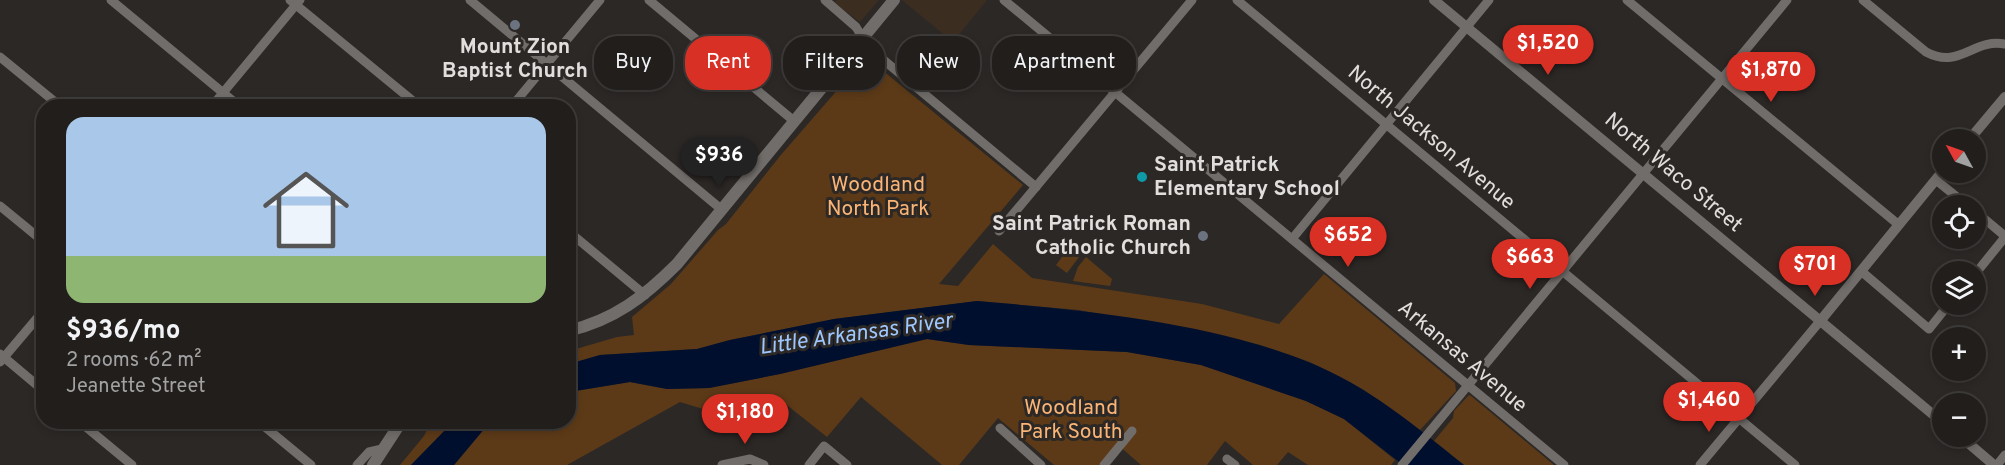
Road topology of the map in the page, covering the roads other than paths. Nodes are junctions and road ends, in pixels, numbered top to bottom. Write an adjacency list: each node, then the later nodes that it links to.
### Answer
1 (111, 0): 26 (street)
2 (470, 0): 22 (street)
3 (600, 0): 22 (street)
4 (649, 0): 33 (street)
5 (825, 0): 17 (street)
6 (894, 0): 18 (main road)
7 (1004, 0): 25 (street, Arkansas Avenue)
8 (1192, 0): 25 (street)
9 (1237, 0): 34 (street, North Jackson Avenue)
10 (1434, 0): 16 (street, North Waco Street)
11 (1489, 0): 16 (street)
12 (1627, 0): 23 (street)
13 (1787, 0): 23 (street)
14 (1863, 0): 19 (street)
15 (296, 2): 26 (street); 31 (street)
16 (1466, 27): 34 (street); 36 (street, North Waco Street)
17 (861, 36)
18 (864, 36)
19 (2005, 44)
20 (0, 57): 28 (street)
21 (885, 61): 39 (street)
22 (547, 64): 32 (street); 42 (street)
23 (1722, 79): 36 (street); 44 (street)
24 (819, 90): 33 (main road)
25 (1115, 92): 39 (street); 49 (street, Arkansas Avenue)
26 (223, 93): 29 (street); 30 (street)
27 (2005, 97): 35 (street)
28 (51, 99)
29 (218, 99)
30 (230, 99)
31 (411, 99)
32 (518, 99)
33 (794, 121): 42 (main road)
34 (1386, 124): 49 (street); 52 (street, North Jackson Avenue)
35 (1979, 129)
36 (1643, 174): 52 (street); 56 (street, North Waco Street)
37 (1933, 183): 44 (street)
38 (1946, 183): 40 (street)
39 (1036, 187): 45 (street)
40 (1957, 195)
41 (0, 206): 46 (street)
42 (721, 209): 53 (main road)
43 (1986, 221): 47 (street)
44 (1899, 225): 51 (street)
45 (999, 231)
46 (36, 235)
47 (2005, 237): 50 (street)
48 (576, 238): 53 (street)
49 (1292, 239): 60 (street, Arkansas Avenue)
50 (1986, 261)
51 (1861, 271): 54 (street); 56 (street)
52 (1563, 272): 60 (street); 62 (street, North Jackson Avenue)
53 (645, 295): 57 (main road)
54 (1940, 315)
55 (36, 318): 58 (street)
56 (1821, 320): 61 (street, North Waco Street); 62 (street)
57 (576, 329)
58 (1, 358): 59 (street)
59 (36, 385)
60 (1468, 386): 81 (street); 82 (street, Arkansas Avenue)
61 (1932, 414)
62 (1739, 418): 83 (street); 84 (street, North Jackson Avenue)
63 (1000, 428): 79 (street)
64 (88, 429): 71 (street)
65 (267, 429): 72 (street)
66 (396, 429): 69 (main road)
67 (1132, 431): 80 (street)
68 (1973, 447): 85 (street)
69 (382, 449): 73 (street); 74 (main road)
70 (2005, 455): 85 (street)
71 (132, 465)
72 (311, 465)
73 (357, 465)
74 (374, 465)
75 (722, 465): 76 (street)
76 (764, 465)
77 (809, 465): 78 (street)
78 (847, 465)
79 (1041, 465)
80 (1104, 465)
81 (1402, 465)
82 (1564, 465)
83 (1700, 465)
84 (1795, 465)
85 (1995, 465)

